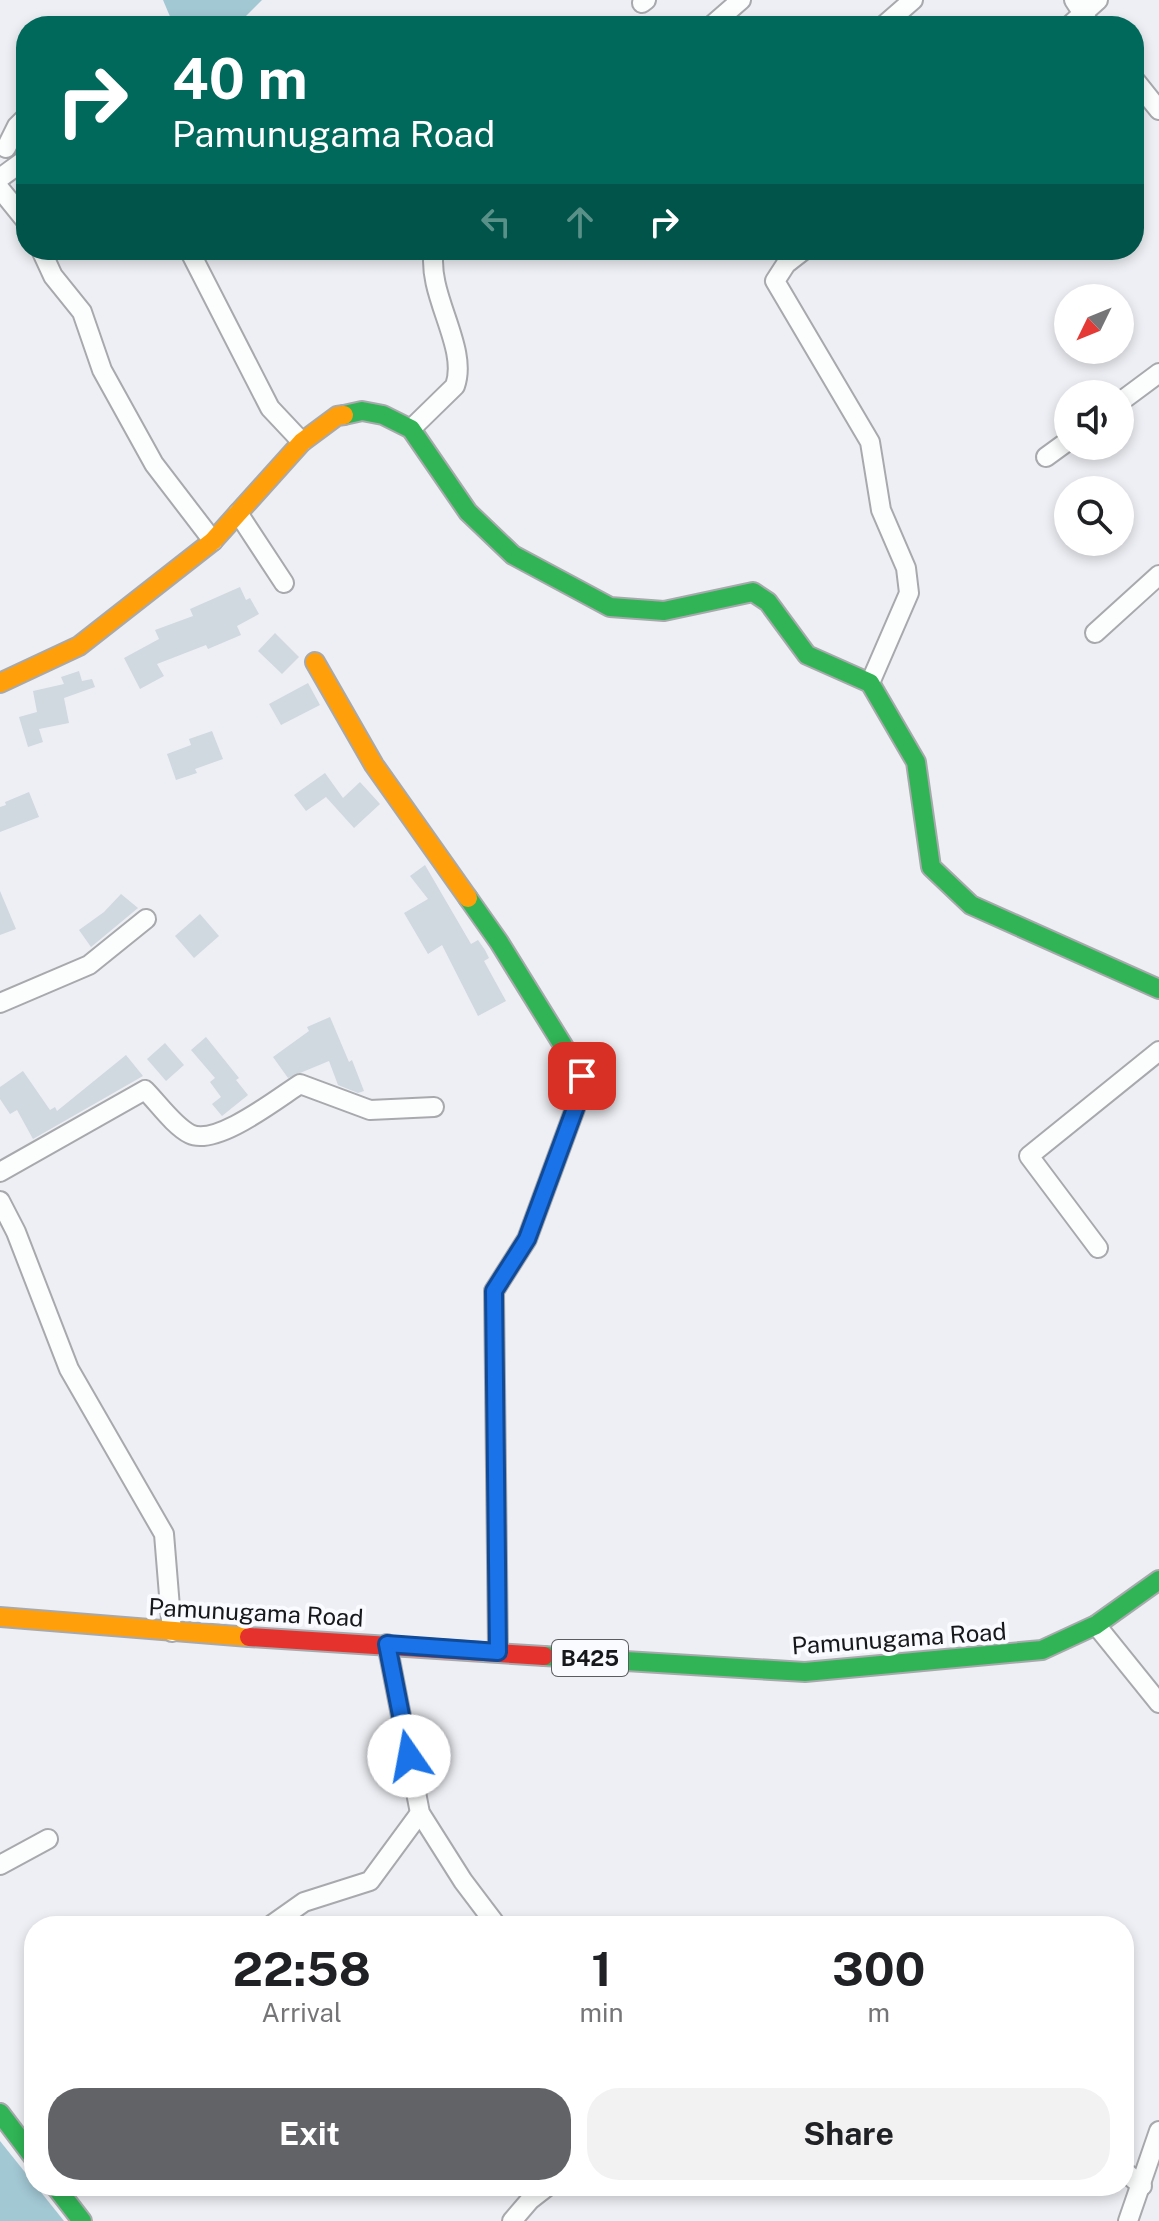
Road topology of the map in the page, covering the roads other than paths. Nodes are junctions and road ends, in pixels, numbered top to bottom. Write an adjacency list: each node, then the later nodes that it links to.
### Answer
1 (741, 0): 4 (street)
2 (913, 0): 5 (street)
3 (1098, 0): 6 (street)
4 (723, 16)
5 (895, 16)
6 (1080, 16)
7 (1144, 91): 8 (street)
8 (1159, 110)
9 (3, 141): 10 (street)
10 (16, 157)
11 (16, 165): 12 (street)
12 (0, 178)
13 (0, 189): 14 (street)
14 (16, 209)
15 (46, 260): 26 (street)
16 (194, 260): 22 (street)
17 (434, 260): 21 (street)
18 (791, 260): 32 (street)
19 (1159, 373): 20 (street)
20 (1134, 392)
21 (411, 429): 22 (street); 32 (street)
22 (302, 442): 25 (street)
23 (1054, 451): 24 (street)
24 (1046, 457)
25 (238, 513): 26 (street); 28 (street)
26 (213, 541): 31 (street)
27 (1159, 575): 29 (street)
28 (284, 583)
29 (1095, 633)
30 (315, 662): 46 (street)
31 (0, 683)
32 (870, 683): 34 (street)
33 (146, 919): 35 (street)
34 (1159, 989)
35 (0, 1003)
36 (1159, 1051): 40 (street)
37 (434, 1107): 38 (street)
38 (0, 1172)
39 (0, 1201): 44 (street)
40 (1098, 1248)
41 (1159, 1580): 43 (street, Pamunugama Road / B425)
42 (0, 1617): 44 (street, Pamunugama Road / B425)
43 (1096, 1625): 46 (street, Pamunugama Road / B425); 47 (street)
44 (172, 1632): 45 (street, Pamunugama Road / B425)
45 (387, 1644): 46 (street, Pamunugama Road / B425); 48 (street)
46 (498, 1652)
47 (1159, 1703)
48 (420, 1813): 51 (street); 52 (street)
49 (48, 1839): 50 (street)
50 (0, 1865)
51 (284, 1916)
52 (489, 1916)
53 (0, 2113): 55 (street)
54 (1159, 2131): 57 (street)
55 (24, 2145)
56 (1134, 2179): 57 (street)
57 (1142, 2186): 62 (street)
58 (63, 2196): 60 (street)
59 (535, 2196): 61 (street)
60 (82, 2221)
61 (512, 2221)
62 (1128, 2221)

